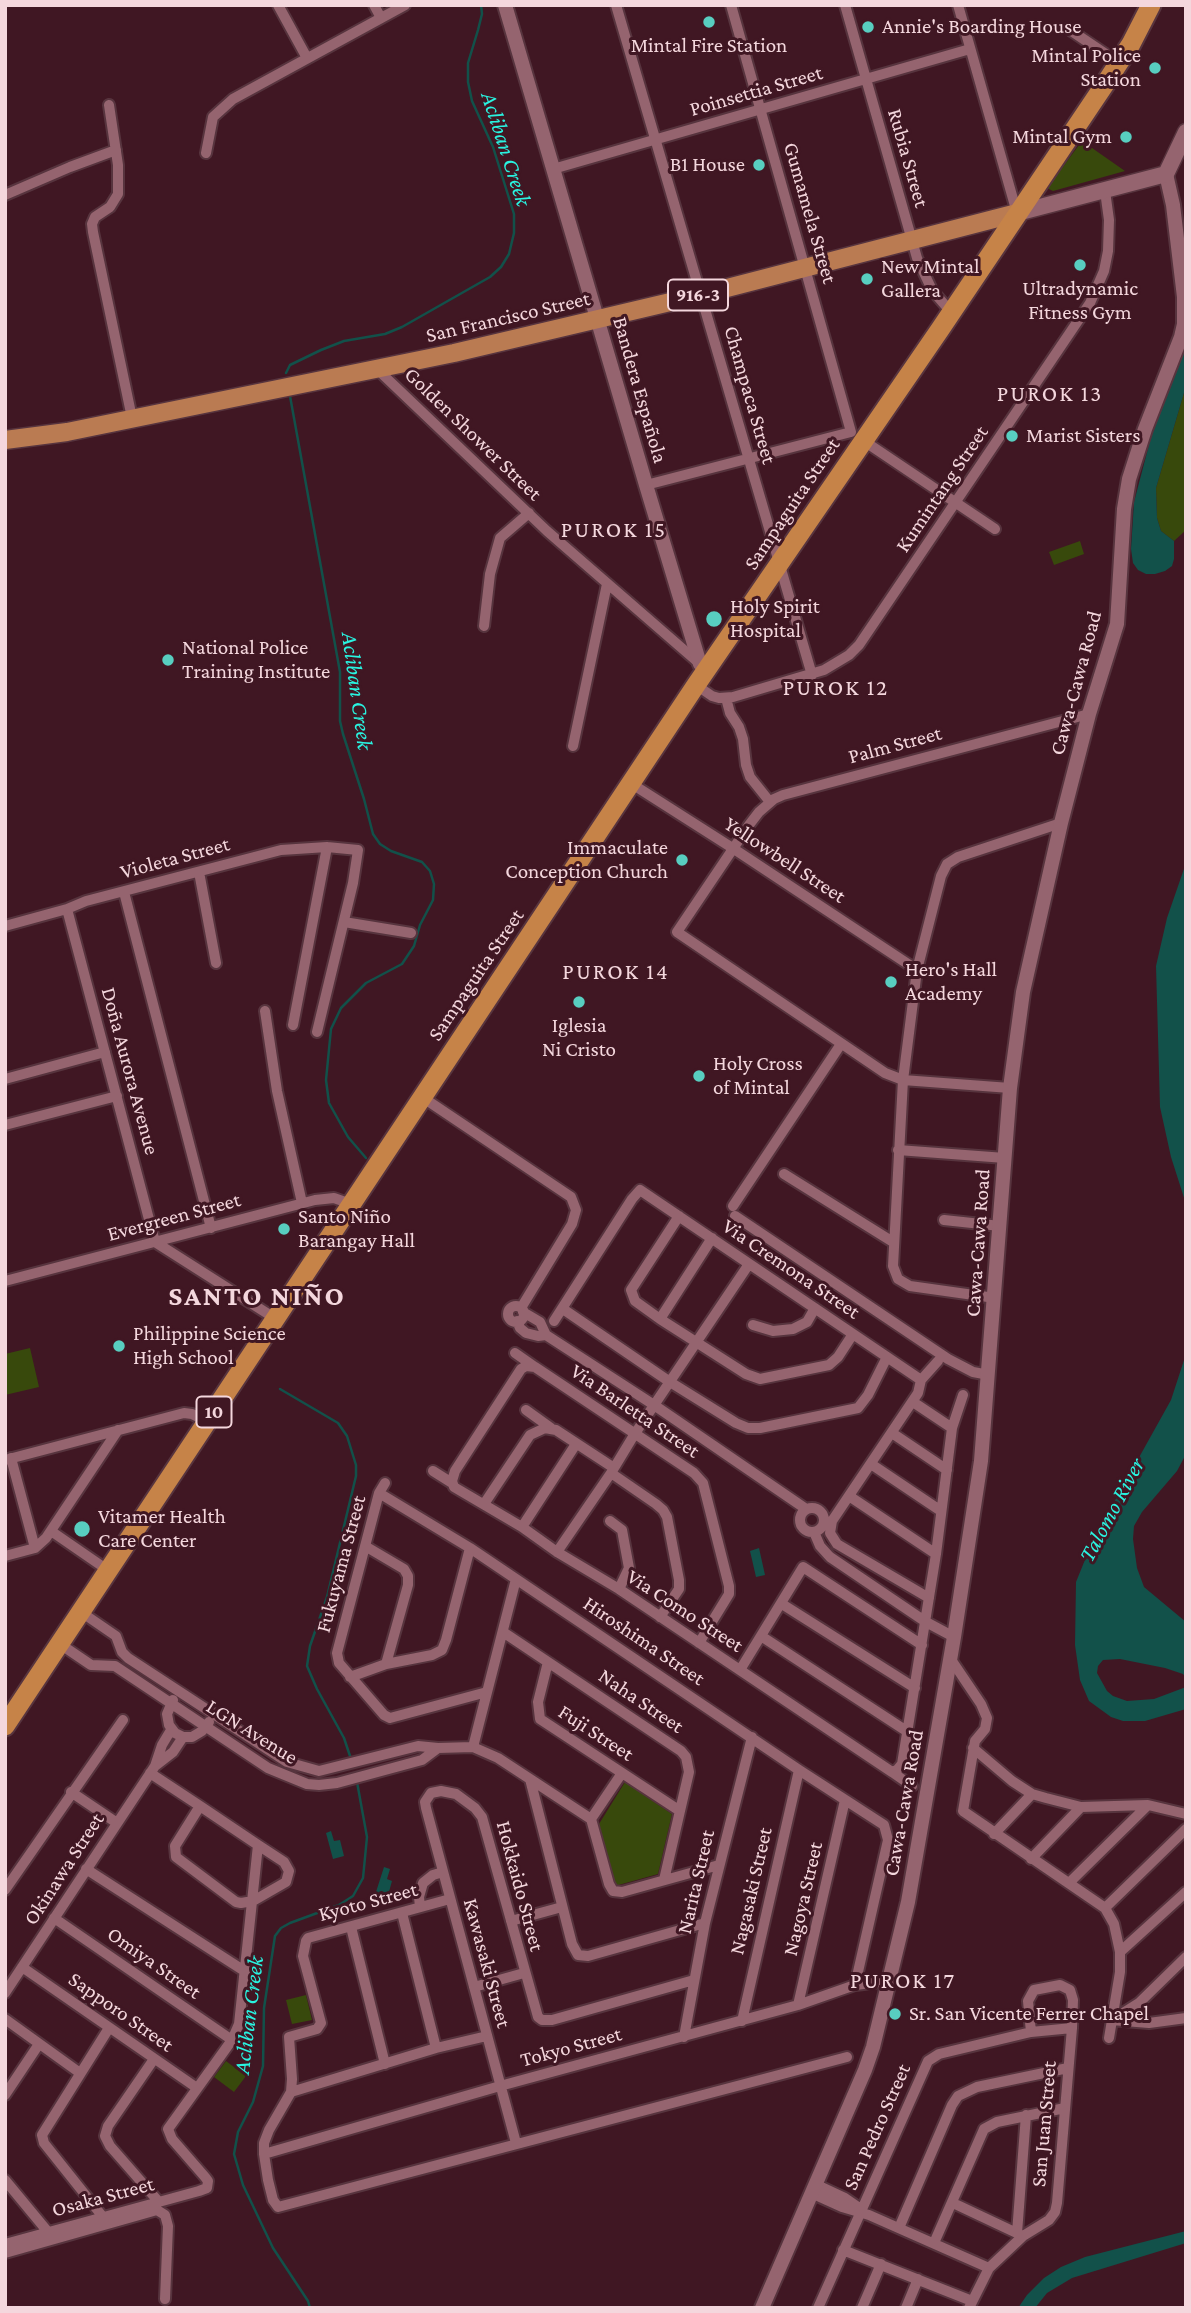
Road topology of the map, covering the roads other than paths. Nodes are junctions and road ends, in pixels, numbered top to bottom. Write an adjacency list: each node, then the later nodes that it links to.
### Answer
1 (278, 5): 13 (street)
2 (374, 5): 10 (street)
3 (405, 5): 10 (street)
4 (616, 5): 19 (street, Champaca Street)
5 (731, 5): 17 (street, Gumamela Street)
6 (845, 5): 15 (street, Rubia Street)
7 (958, 5): 12 (street)
8 (1151, 5): 14 (highway, Sampaguita Street / 10)
9 (506, 6): 22 (street, Bandera Española)
10 (381, 18): 13 (street)
11 (1070, 30): 14 (street)
12 (970, 49): 15 (street, Poinsettia Street); 26 (street)
13 (307, 58): 21 (street)
14 (1119, 63): 26 (highway, Sampaguita Street / 10)
15 (866, 79): 17 (street, Poinsettia Street); 27 (street, Rubia Street)
16 (109, 105): 20 (street)
17 (761, 109): 19 (street, Poinsettia Street); 28 (street, Gumamela Street)
18 (1186, 132): 23 (main road)
19 (655, 140): 22 (street, Poinsettia Street); 29 (street, Champaca Street)
20 (116, 150): 25 (street); 33 (street)
21 (206, 153)
22 (553, 169): 31 (street, Bandera Española)
23 (1166, 174): 24 (main road); 47 (street, Cawa-Cawa Road)
24 (1105, 191): 26 (main road); 38 (street, Kumintang Street)
25 (5, 195)
26 (1017, 214): 27 (main road, San Francisco Street / 916-3); 30 (highway, Sampaguita Street / 10)
27 (911, 241): 28 (main road, San Francisco Street / 916-3); 30 (street, Rubia Street)
28 (806, 268): 29 (main road, San Francisco Street / 916-3); 34 (street, Gumamela Street)
29 (701, 295): 31 (main road, San Francisco Street / 916-3); 36 (street, Champaca Street)
30 (951, 312): 34 (highway, Sampaguita Street / 10)
31 (597, 320): 32 (main road, San Francisco Street / 916-3); 37 (street, Bandera Española)
32 (378, 370): 33 (main road, San Francisco Street / 916-3); 39 (street, Golden Shower Street)
33 (132, 418): 35 (main road, San Francisco Street / 916-3)
34 (857, 436): 36 (street); 38 (street); 41 (highway, Sampaguita Street / 10)
35 (5, 440)
36 (748, 458): 37 (street); 41 (street, Champaca Street)
37 (646, 485): 44 (street, Bandera Española)
38 (956, 502): 40 (street); 45 (street, Kumintang Street)
39 (529, 513): 42 (street, Golden Shower Street); 43 (street)
40 (995, 529)
41 (779, 563): 44 (highway, Sampaguita Street / 10); 45 (street, Champaca Street)
42 (607, 584): 44 (street, Golden Shower Street); 48 (street)
43 (484, 626)
44 (701, 673): 46 (street); 49 (highway, Sampaguita Street / 10)
45 (812, 675): 46 (street, Kumintang Street)
46 (726, 698): 50 (street)
47 (1089, 714): 50 (street, Palm Street); 51 (street, Cawa-Cawa Road)
48 (573, 746)
49 (632, 784): 53 (street, Yellowbell Street); 71 (highway, Sampaguita Street / 10)
50 (770, 802): 53 (street, Palm Street)
51 (1062, 823): 61 (street); 69 (street, Cawa-Cawa Road)
52 (327, 847): 54 (street, Violeta Street); 57 (street, Violeta Street); 63 (street)
53 (734, 849): 61 (street, Yellowbell Street); 65 (street, Palm Street)
54 (199, 872): 55 (street, Violeta Street); 60 (street)
55 (124, 892): 56 (street, Violeta Street); 81 (street)
56 (67, 909): 58 (street, Violeta Street); 66 (street, Doña Aurora Avenue)
57 (344, 922): 59 (street); 64 (street)
58 (5, 926)
59 (411, 933)
60 (216, 963)
61 (917, 970): 68 (street)
62 (265, 1011): 76 (street)
63 (293, 1025)
64 (317, 1032)
65 (841, 1044): 68 (street); 102 (street)
66 (105, 1052): 67 (street); 70 (street, Doña Aurora Avenue)
67 (5, 1079)
68 (903, 1080): 69 (street); 73 (street)
69 (1010, 1088): 74 (street, Cawa-Cawa Road)
70 (117, 1097): 72 (street); 83 (street, Doña Aurora Avenue)
71 (422, 1097): 77 (highway, 10); 90 (street)
72 (5, 1125)
73 (898, 1150): 74 (street); 84 (street)
74 (1005, 1158): 80 (street, Cawa-Cawa Road)
75 (784, 1174): 84 (street)
76 (302, 1203): 77 (street, Evergreen Street); 81 (street, Evergreen Street)
77 (351, 1204): 91 (highway, 10)
78 (679, 1216): 82 (street, Via Cremona Street); 89 (street, Via Cremona Street); 92 (street)
79 (944, 1220): 80 (street)
80 (1000, 1226): 87 (street, Cawa-Cawa Road)
81 (211, 1228): 83 (street, Evergreen Street)
82 (712, 1238): 85 (street, Via Cremona Street); 92 (street)
83 (155, 1242): 86 (street, Evergreen Street); 91 (street)
84 (893, 1242): 87 (street)
85 (749, 1264): 88 (street, Via Cremona Street); 97 (street)
86 (5, 1281)
87 (995, 1298): 102 (street, Cawa-Cawa Road)
88 (815, 1308): 94 (street); 95 (street, Via Cremona Street)
89 (564, 1309): 93 (street); 104 (street)
90 (520, 1314): 96 (street); 96 (street)
91 (276, 1319): 109 (highway, 10)
92 (660, 1319): 97 (street)
93 (554, 1321)
94 (753, 1325)
95 (853, 1334): 97 (street); 99 (street, Via Cremona Street)
96 (546, 1335): 107 (street)
97 (697, 1343): 104 (street)
98 (515, 1353): 101 (street, Via Barletta Street)
99 (887, 1357): 103 (street, Via Cremona Street); 104 (street)
100 (938, 1361): 103 (street)
101 (538, 1369): 114 (street, Via Barletta Street); 121 (street)
102 (989, 1375): 147 (street, Cawa-Cawa Road)
103 (921, 1380): 106 (street)
104 (670, 1382): 107 (street)
105 (963, 1395): 111 (street)
106 (913, 1402): 111 (street); 113 (street)
107 (654, 1405): 114 (street); 125 (street)
108 (526, 1410): 110 (street)
109 (208, 1422): 112 (street); 137 (highway, 10)
110 (551, 1428): 115 (street); 124 (street)
111 (952, 1428): 118 (street)
112 (118, 1430): 116 (street); 129 (street)
113 (892, 1433): 117 (street); 118 (street)
114 (634, 1435): 120 (street); 149 (street, Via Barletta Street)
115 (576, 1444): 120 (street); 128 (street)
116 (8, 1459): 132 (street)
117 (871, 1464): 123 (street); 126 (street)
118 (947, 1470): 126 (street)
119 (433, 1471): 121 (street, Via Como Street)
120 (613, 1471): 134 (street); 143 (street)
121 (453, 1485): 124 (street, Via Como Street)
122 (382, 1488): 131 (street, Fukuyama Street); 133 (street, Hiroshima Street)
123 (849, 1496): 135 (street); 140 (street)
124 (484, 1504): 128 (street, Via Como Street)
125 (806, 1509): 130 (street); 130 (street)
126 (942, 1511): 135 (street)
127 (610, 1521): 139 (street)
128 (522, 1527): 134 (street, Via Como Street)
129 (51, 1531): 132 (street); 137 (street)
130 (814, 1532): 144 (street)
131 (365, 1546): 154 (street); 157 (street, Fukuyama Street)
132 (35, 1548): 136 (street)
133 (470, 1548): 138 (street, Hiroshima Street); 154 (street)
134 (557, 1552): 139 (street, Via Como Street)
135 (936, 1554): 140 (street)
136 (5, 1556)
137 (109, 1571): 142 (highway, 10)
138 (516, 1579): 145 (street); 169 (street, Hiroshima Street)
139 (619, 1589): 143 (street, Via Como Street)
140 (929, 1598): 144 (street)
141 (782, 1604): 146 (street); 151 (street); 158 (street)
142 (81, 1612): 148 (street, LGN Avenue); 150 (highway, 10)
143 (660, 1617): 149 (street, Via Como Street)
144 (926, 1622): 147 (street); 151 (street)
145 (503, 1632): 153 (street, Naha Street); 160 (street)
146 (761, 1636): 156 (street); 167 (street)
147 (954, 1637): 152 (street, Cawa-Cawa Road)
148 (119, 1643): 155 (street); 159 (street, LGN Avenue)
149 (699, 1643): 156 (street, Via Como Street)
150 (60, 1644): 155 (street, LGN Avenue); 164 (highway, 10)
151 (922, 1645): 158 (street)
152 (950, 1658): 172 (street); 221 (street, Cawa-Cawa Road)
153 (548, 1662): 179 (street, Fuji Street); 190 (street, Naha Street)
154 (386, 1664): 157 (street)
155 (104, 1665): 161 (street, LGN Avenue)
156 (740, 1670): 178 (street, Via Como Street)
157 (350, 1677): 160 (street, Fukuyama Street)
158 (915, 1688): 167 (street)
159 (178, 1692): 161 (street); 162 (street, LGN Avenue)
160 (487, 1692): 170 (street)
161 (171, 1703): 165 (street, LGN Avenue); 166 (street)
162 (213, 1715): 165 (street); 173 (street, LGN Avenue)
163 (123, 1720): 183 (street)
164 (5, 1727)
165 (205, 1727): 168 (street); 174 (street, LGN Avenue)
166 (171, 1730): 168 (street); 175 (street)
167 (908, 1732): 178 (street)
168 (183, 1737): 175 (street)
169 (752, 1737): 176 (street, Hiroshima Street); 198 (street, Narita Street)
170 (474, 1747): 171 (street, LGN Avenue); 180 (street, LGN Avenue)
171 (438, 1748): 177 (street, LGN Avenue); 181 (street, LGN Avenue)
172 (973, 1748): 185 (street); 195 (street)
173 (269, 1752): 174 (street); 177 (street, LGN Avenue)
174 (261, 1764): 181 (street, LGN Avenue)
175 (153, 1770): 188 (street); 193 (street, Okinawa Street)
176 (799, 1770): 186 (street, Hiroshima Street); 229 (street, Nagasaki Street)
177 (319, 1771): 181 (street)
178 (895, 1771): 182 (street, Via Como Street)
179 (622, 1773): 190 (street, Fuji Street); 192 (street)
180 (530, 1779): 192 (street, LGN Avenue); 208 (street)
181 (319, 1785)
182 (912, 1786)
183 (71, 1793): 193 (street); 203 (street)
184 (431, 1793): 200 (street, Kawasaki Street); 212 (street, Hokkaido Street)
185 (1032, 1794): 189 (street); 195 (street)
186 (845, 1800): 222 (street, Hiroshima Street); 225 (street, Nagoya Street)
187 (1148, 1805): 189 (street); 191 (street); 202 (street)
188 (200, 1806): 196 (street); 206 (street)
189 (1081, 1807): 197 (street)
190 (680, 1811): 201 (street, Naha Street)
191 (1186, 1814)
192 (591, 1819): 201 (street)
193 (117, 1823): 199 (street, Okinawa Street)
194 (1186, 1829): 209 (street)
195 (994, 1834): 197 (street)
196 (258, 1845): 206 (street); 206 (street)
197 (1031, 1859): 202 (street)
198 (719, 1865): 201 (street); 213 (street, Narita Street)
199 (86, 1869): 211 (street, Okinawa Street); 218 (street)
200 (443, 1872): 205 (street, Kawasaki Street); 207 (street)
201 (664, 1880)
202 (1069, 1883): 209 (street)
203 (5, 1890)
204 (1186, 1892): 215 (street)
205 (450, 1899): 207 (street, Kyoto Street); 223 (street, Kawasaki Street)
206 (253, 1901): 218 (street)
207 (420, 1907): 210 (street, Kyoto Street)
208 (562, 1907): 212 (street); 213 (street)
209 (1105, 1908): 215 (street)
210 (402, 1913): 214 (street, Kyoto Street); 238 (street)
211 (54, 1918): 217 (street, Okinawa Street); 236 (street, Omiya Street)
212 (511, 1921): 219 (street, Hokkaido Street)
213 (705, 1923): 220 (street, Narita Street)
214 (351, 1927): 241 (street); 246 (street, Kyoto Street)
215 (1120, 1952): 228 (street)
216 (1186, 1957): 228 (street)
217 (22, 1967): 224 (street, Okinawa Street); 230 (street, Sapporo Street)
218 (246, 1972): 236 (street)
219 (524, 1973): 220 (street, Hokkaido Street); 223 (street)
220 (694, 1980): 234 (street, Narita Street)
221 (889, 1980): 222 (street, Tokyo Street); 253 (street, Cawa-Cawa Road)
222 (855, 1985): 225 (street, Tokyo Street)
223 (474, 1987): 233 (street, Kawasaki Street)
224 (5, 1993)
225 (798, 2006): 229 (street, Tokyo Street)
226 (1186, 2018): 228 (street)
227 (5, 2020): 237 (street)
228 (1112, 2020): 235 (street)
229 (741, 2021): 234 (street, Tokyo Street)
230 (109, 2028): 240 (street, Sapporo Street); 243 (street)
231 (1072, 2028): 232 (street, San Pedro Street); 232 (street, San Juan Street); 242 (street, San Juan Street)
232 (1031, 2032): 256 (street, San Pedro Street)
233 (487, 2036): 238 (street); 244 (street, Kawasaki Street)
234 (684, 2038): 244 (street, Tokyo Street)
235 (1109, 2038)
236 (232, 2040): 245 (street)
237 (39, 2044): 243 (street); 247 (street)
238 (436, 2048): 241 (street)
239 (847, 2057): 250 (street)
240 (154, 2059): 245 (street, Sapporo Street); 254 (street)
241 (386, 2063): 246 (street)
242 (1068, 2068): 248 (street, San Juan Street); 258 (street)
243 (80, 2073): 257 (street)
244 (500, 2086): 250 (street, Kawasaki Street); 251 (street, Tokyo Street)
245 (197, 2088): 254 (street, Osaka Street)
246 (291, 2092): 251 (street)
247 (5, 2095)
248 (1065, 2108): 249 (street); 260 (street, San Juan Street)
249 (1026, 2115): 255 (street); 260 (street)
250 (516, 2143): 251 (street)
251 (264, 2154)
252 (5, 2180): 259 (street)
253 (813, 2188): 256 (street); 270 (street, Cawa-Cawa Road)
254 (159, 2202): 257 (street, Osaka Street)
255 (953, 2203): 260 (street); 262 (street)
256 (863, 2212): 258 (street); 263 (street, San Pedro Street)
257 (103, 2217): 259 (street, Osaka Street)
258 (899, 2228): 262 (street)
259 (48, 2232): 261 (street, Osaka Street)
260 (1020, 2235): 266 (street, San Juan Street)
261 (5, 2244)
262 (934, 2244): 266 (street)
263 (843, 2249): 265 (street); 271 (street, San Pedro Street)
264 (5, 2253): 268 (street)
265 (881, 2264): 267 (street); 272 (street)
266 (989, 2267): 269 (street, San Juan Street)
267 (918, 2279): 269 (street); 273 (street)
268 (165, 2299)
269 (970, 2304)
270 (762, 2308)
271 (818, 2308)
272 (862, 2308)
273 (906, 2308)

